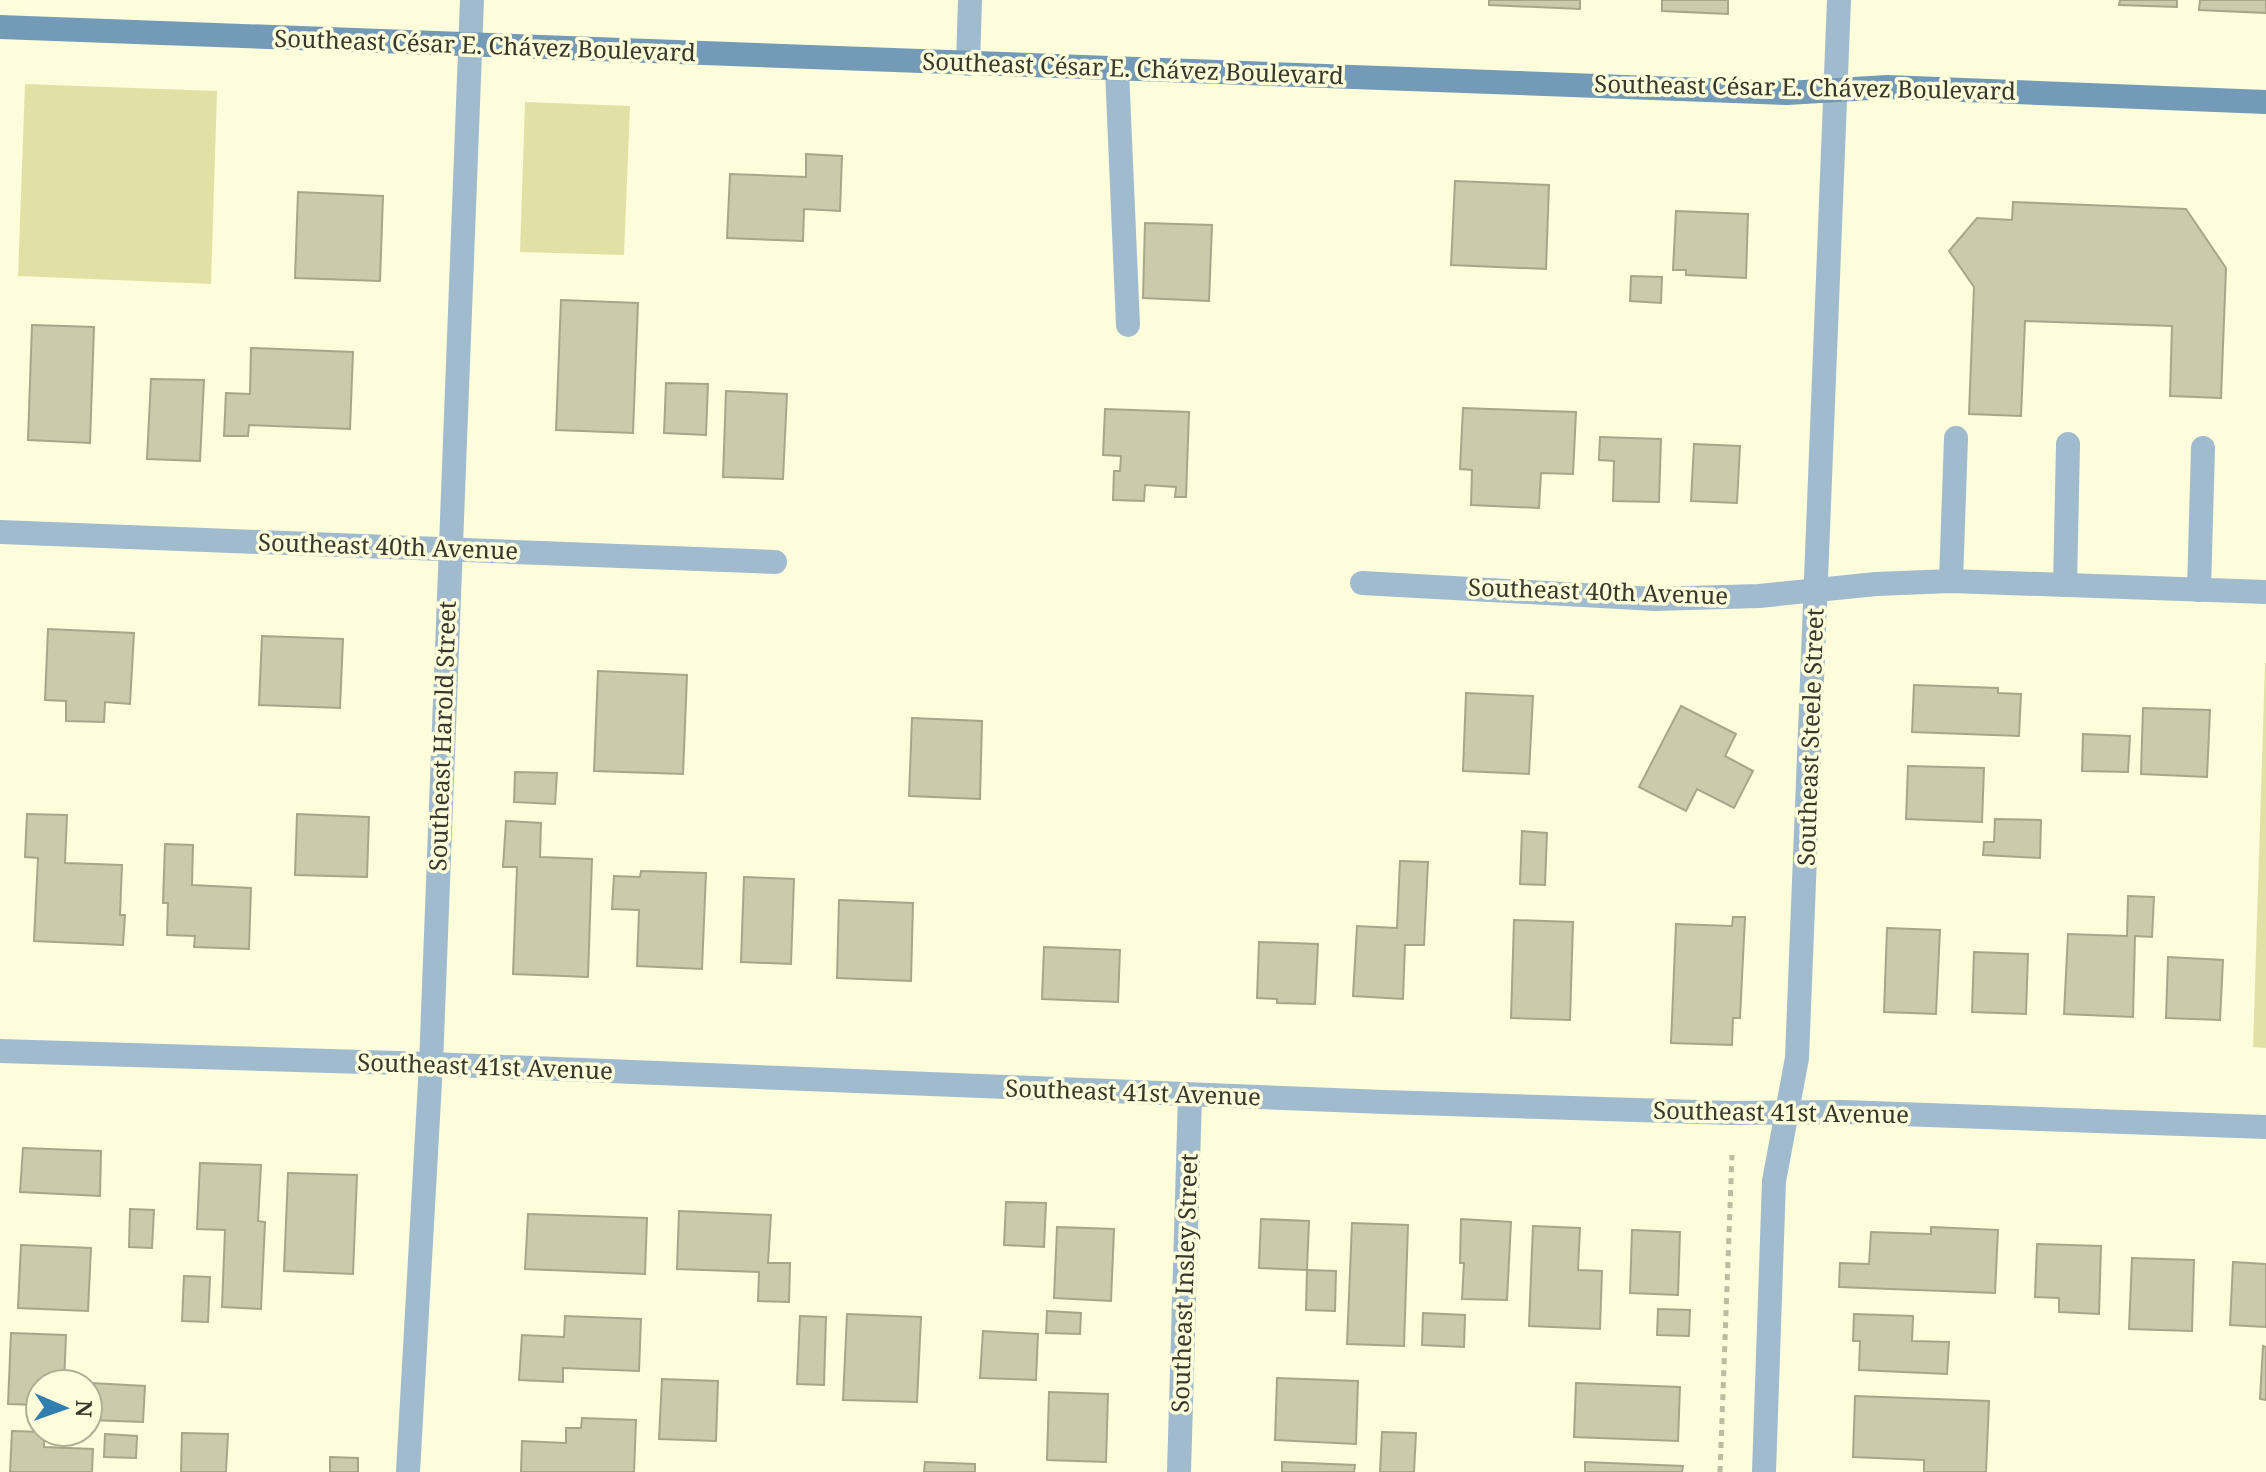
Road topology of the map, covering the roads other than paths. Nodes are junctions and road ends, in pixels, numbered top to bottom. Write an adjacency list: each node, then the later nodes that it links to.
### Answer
1 (472, 0): 5 (street, Southeast Harold Street)
2 (970, 0): 6 (street)
3 (1839, 0): 8 (street, Southeast Steele Street)
4 (0, 27): 5 (main road, Southeast César E. Chávez Boulevard)
5 (470, 45): 6 (main road, Southeast César E. Chávez Boulevard); 15 (street, Southeast Harold Street)
6 (968, 64): 7 (main road, Southeast César E. Chávez Boulevard)
7 (1117, 70): 8 (main road, Southeast César E. Chávez Boulevard); 10 (street)
8 (1836, 90): 9 (main road, Southeast César E. Chávez Boulevard); 20 (street, Southeast Steele Street)
9 (2266, 102)
10 (1128, 325)
11 (1956, 438): 17 (street)
12 (2068, 444): 19 (street)
13 (2203, 448): 21 (street)
14 (0, 532): 15 (street, Southeast 40th Avenue)
15 (449, 549): 16 (street, Southeast 40th Avenue); 24 (street, Southeast Harold Street)
16 (775, 562)
17 (1951, 581): 19 (street, Southeast 40th Avenue); 20 (street, Southeast 40th Avenue)
18 (1362, 583): 20 (street, Southeast 40th Avenue)
19 (2065, 585): 21 (street, Southeast 40th Avenue)
20 (1817, 590): 26 (street, Southeast Steele Street)
21 (2199, 590): 22 (street, Southeast 40th Avenue)
22 (2266, 592)
23 (0, 1051): 24 (street, Southeast 41st Avenue)
24 (431, 1064): 25 (street, Southeast 41st Avenue); 28 (street, Southeast Harold Street)
25 (1190, 1095): 26 (street, Southeast 41st Avenue); 29 (street, Southeast Insley Street)
26 (1788, 1113): 27 (street, Southeast 41st Avenue); 30 (street, Southeast Steele Street)
27 (2266, 1127)
28 (408, 1472)
29 (1179, 1472)
30 (1764, 1472)

